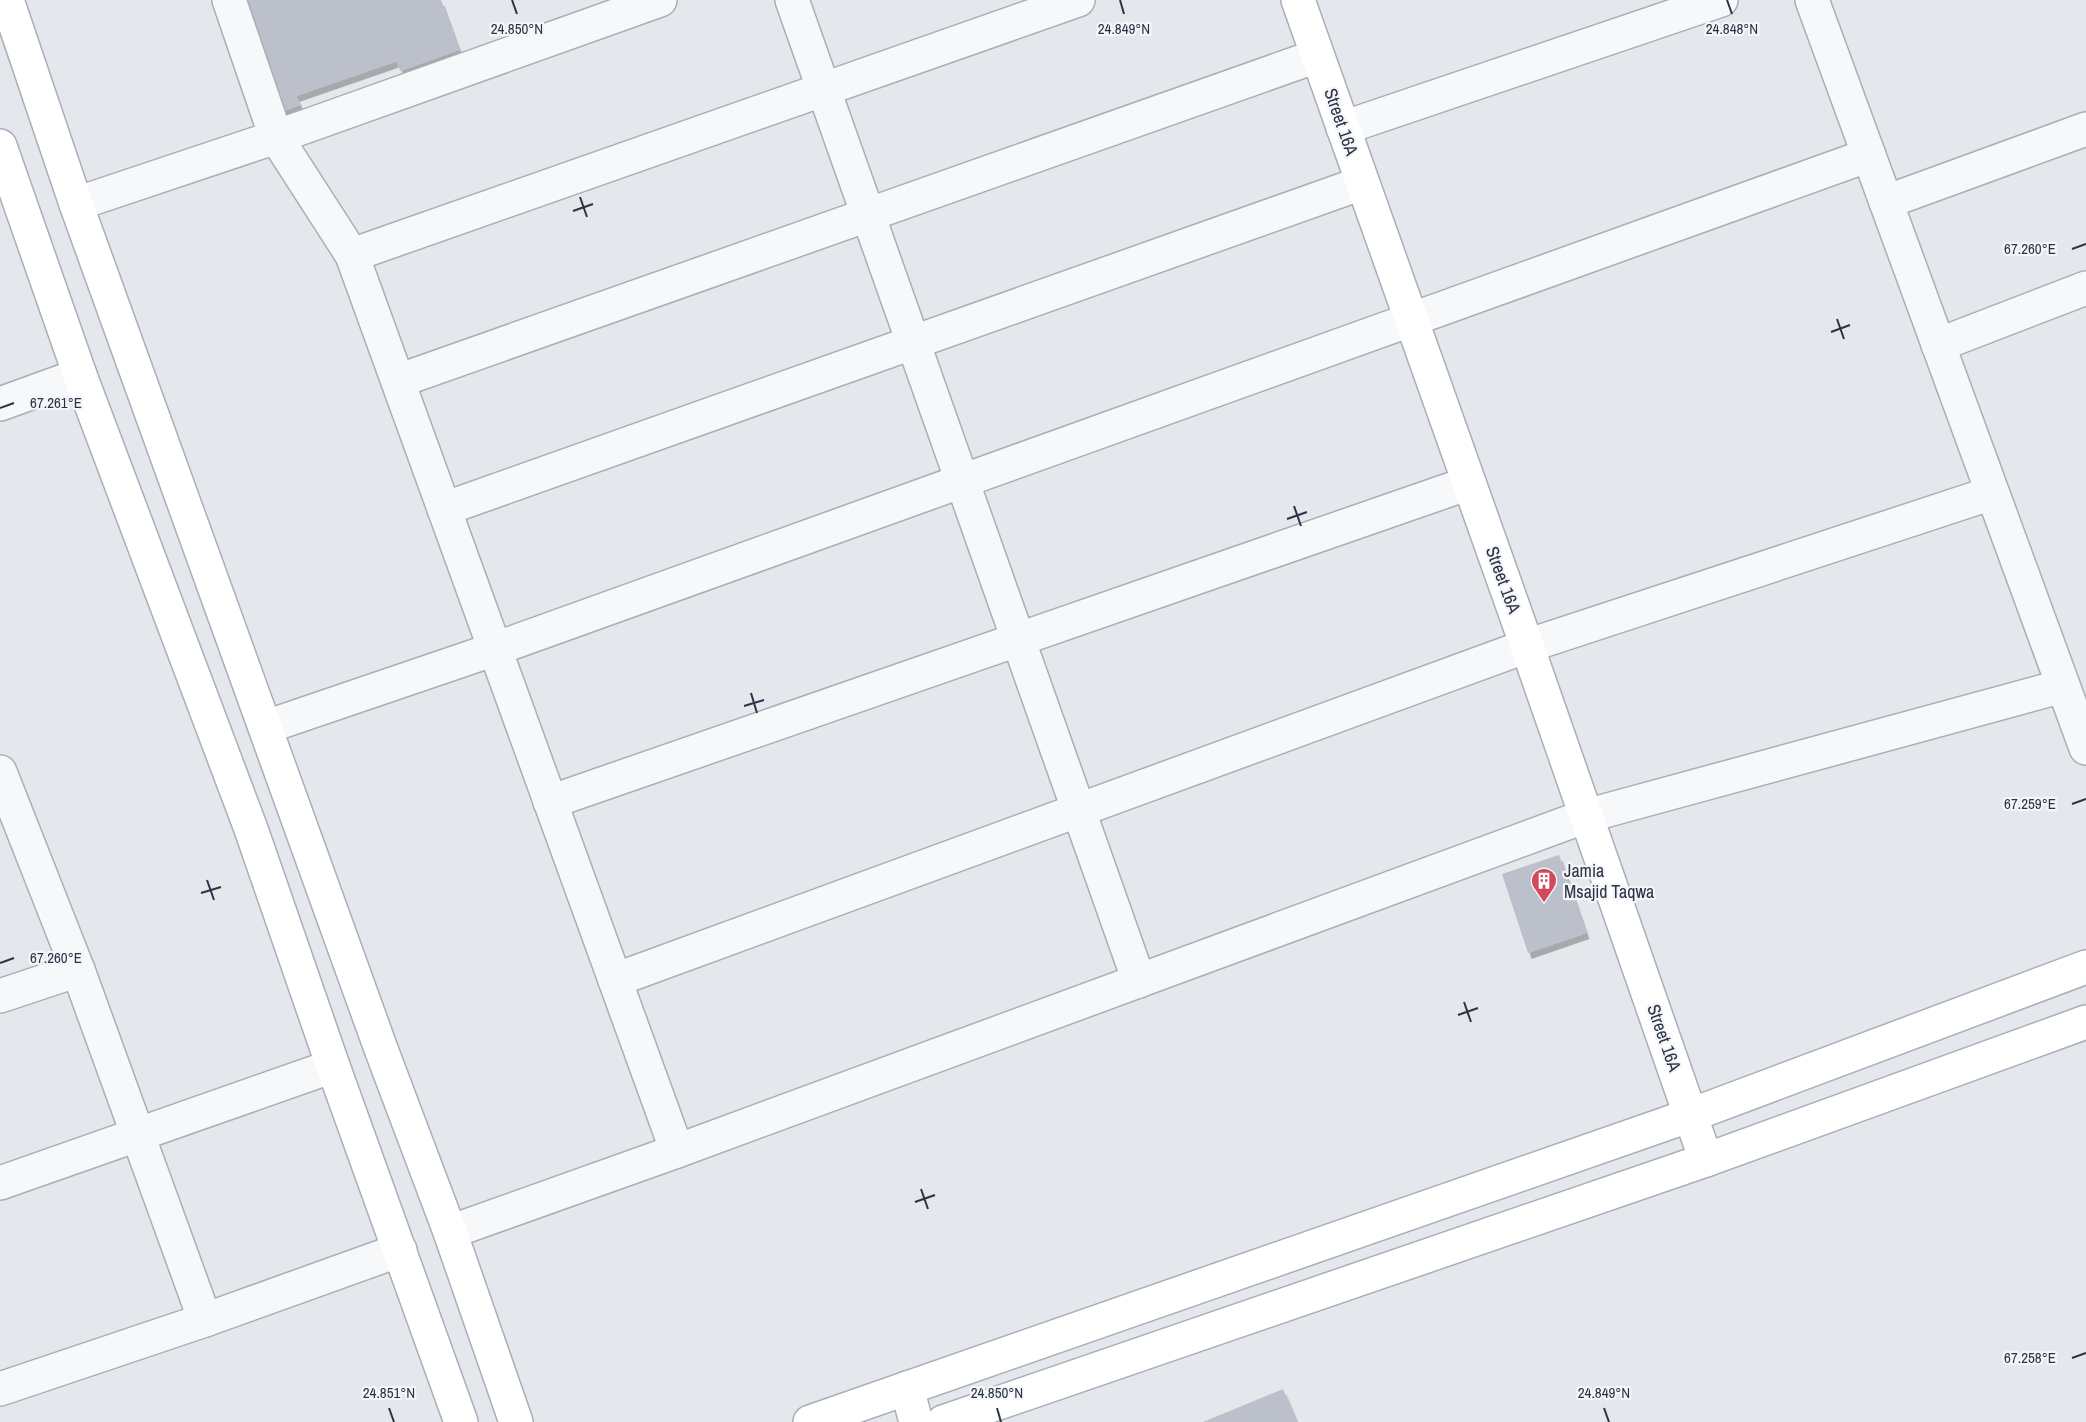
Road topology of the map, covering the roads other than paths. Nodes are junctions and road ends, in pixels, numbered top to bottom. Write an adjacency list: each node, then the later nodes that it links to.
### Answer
1 (7, 0): 18 (street)
2 (229, 0): 13 (street)
3 (660, 0): 13 (street)
4 (792, 0): 10 (street)
5 (1077, 0): 10 (street)
6 (1298, 0): 9 (street, Street 16A)
7 (1721, 0): 11 (street)
8 (1812, 0): 15 (street)
9 (1317, 56): 11 (street, Street 16A); 19 (street)
10 (824, 89): 19 (street); 20 (street)
11 (1343, 128): 16 (street, Street 16A)
12 (2086, 129): 17 (street)
13 (276, 137): 18 (street); 20 (street)
14 (0, 147): 25 (street)
15 (1869, 155): 17 (street); 22 (street)
16 (1362, 183): 22 (street, Street 16A); 23 (street)
17 (1886, 202): 24 (street)
18 (76, 204): 36 (street)
19 (868, 215): 23 (street); 26 (street)
20 (352, 255): 26 (street)
21 (2086, 288): 24 (street)
22 (1411, 321): 28 (street); 29 (street, Street 16A)
23 (913, 342): 28 (street); 31 (street)
24 (1938, 345): 30 (street)
25 (80, 375): 27 (street); 48 (street)
26 (398, 381): 31 (street)
27 (0, 404)
28 (963, 481): 32 (street); 34 (street)
29 (1469, 483): 32 (street); 33 (street, Street 16A)
30 (1992, 493): 33 (street); 35 (street)
31 (444, 509): 34 (street)
32 (1019, 639): 39 (street); 40 (street)
33 (1527, 646): 40 (street); 41 (street, Street 16A)
34 (495, 649): 36 (street); 39 (street)
35 (2063, 686): 37 (street); 41 (street)
36 (266, 728): 54 (street)
37 (2086, 748)
38 (4, 793): 43 (street)
39 (550, 802): 44 (street)
40 (1079, 810): 44 (street); 45 (street)
41 (1586, 816): 45 (street); 49 (street, Street 16A)
42 (2086, 968): 49 (street)
43 (78, 970): 46 (street); 50 (street)
44 (615, 980): 51 (street)
45 (1139, 981): 51 (street)
46 (0, 996)
47 (2086, 1023): 52 (street)
48 (333, 1066): 50 (street); 55 (street)
49 (1690, 1115): 52 (street, Street 16A); 57 (street)
50 (138, 1136): 53 (street); 56 (street)
51 (677, 1151): 54 (street)
52 (1706, 1160): 63 (street)
53 (0, 1183)
54 (450, 1232): 60 (street)
55 (400, 1250): 56 (street); 59 (street)
56 (205, 1320): 58 (street)
57 (907, 1388): 61 (street); 62 (street)
58 (0, 1389)
59 (460, 1422)
60 (516, 1422)
61 (810, 1422)
62 (916, 1422)
63 (943, 1422)

